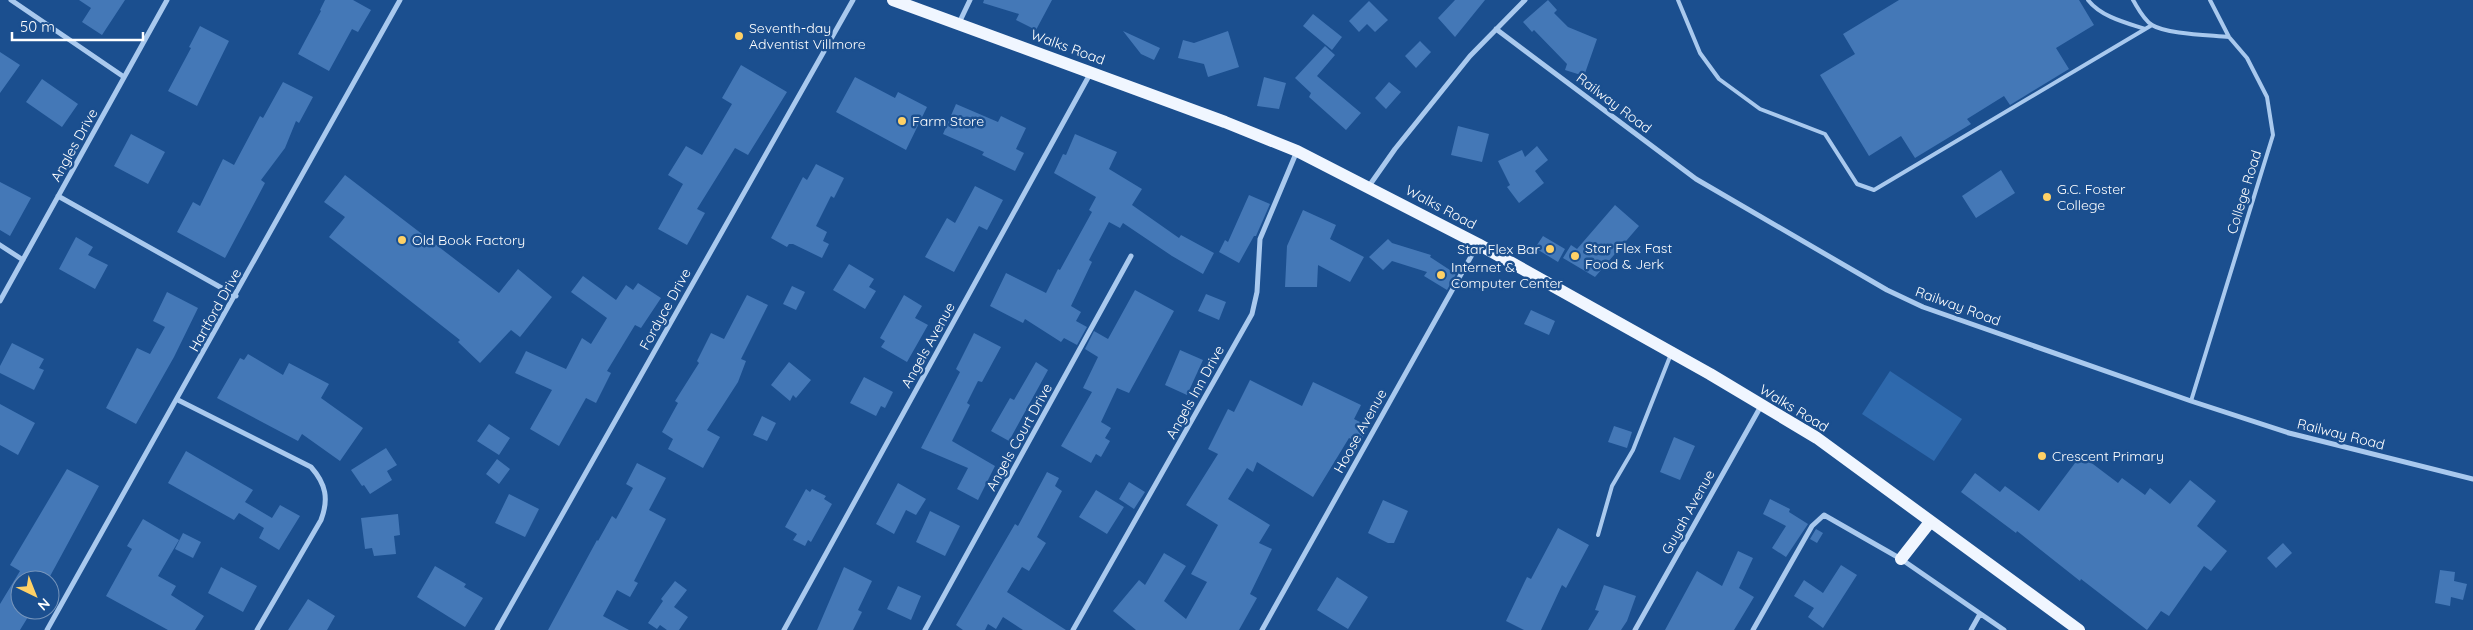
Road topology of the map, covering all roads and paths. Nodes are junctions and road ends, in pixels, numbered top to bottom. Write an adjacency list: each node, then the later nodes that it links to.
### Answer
1 (11, 0): 18 (street)
2 (167, 0): 18 (street, Angles Drive)
3 (400, 0): 26 (street, Hartford Drive)
4 (853, 0): 39 (street, Fordyce Drive)
5 (893, 0): 12 (main road, Walks Road)
6 (970, 0): 12 (street)
7 (1524, 0): 14 (street)
8 (1678, 0): 15 (lane)
9 (2088, 0): 15 (lane)
10 (2133, 0): 13 (lane)
11 (2210, 0): 16 (lane, College Road)
12 (959, 23): 17 (main road, Walks Road)
13 (2152, 25): 15 (lane); 16 (lane)
14 (1496, 29): 20 (street); 30 (street, Railway Road)
15 (2146, 29)
16 (2229, 36): 30 (lane, College Road)
17 (1091, 72): 19 (main road, Walks Road); 40 (street, Angels Avenue)
18 (124, 77): 21 (street, Angles Drive)
19 (1297, 151): 20 (main road, Walks Road); 42 (street, Angels Inn Drive)
20 (1369, 186): 22 (main road, Walks Road)
21 (58, 196): 25 (street, Angles Drive); 26 (street)
22 (1478, 244): 28 (main road, Walks Road); 43 (street, Hoose Avenue)
23 (0, 245): 25 (street)
24 (1132, 256): 41 (street, Angels Court Drive)
25 (22, 260): 27 (street, Angles Drive)
26 (236, 296): 29 (street, Hartford Drive)
27 (0, 301)
28 (1671, 352): 31 (main road, Walks Road); 34 (lane)
29 (178, 400): 37 (street, Hartford Drive); 38 (street)
30 (2191, 401): 32 (street, Railway Road)
31 (1761, 406): 33 (main road, Walks Road); 44 (street, Guyah Avenue)
32 (2473, 480)
33 (1930, 522): 35 (main road); 48 (main road, Walks Road)
34 (1598, 535)
35 (1901, 559): 36 (street); 45 (street)
36 (1980, 614): 46 (street); 47 (street)
37 (47, 630)
38 (257, 630)
39 (497, 630)
40 (784, 630)
41 (926, 630)
42 (1073, 630)
43 (1262, 630)
44 (1635, 630)
45 (1753, 630)
46 (1971, 630)
47 (2004, 630)
48 (2079, 630)

